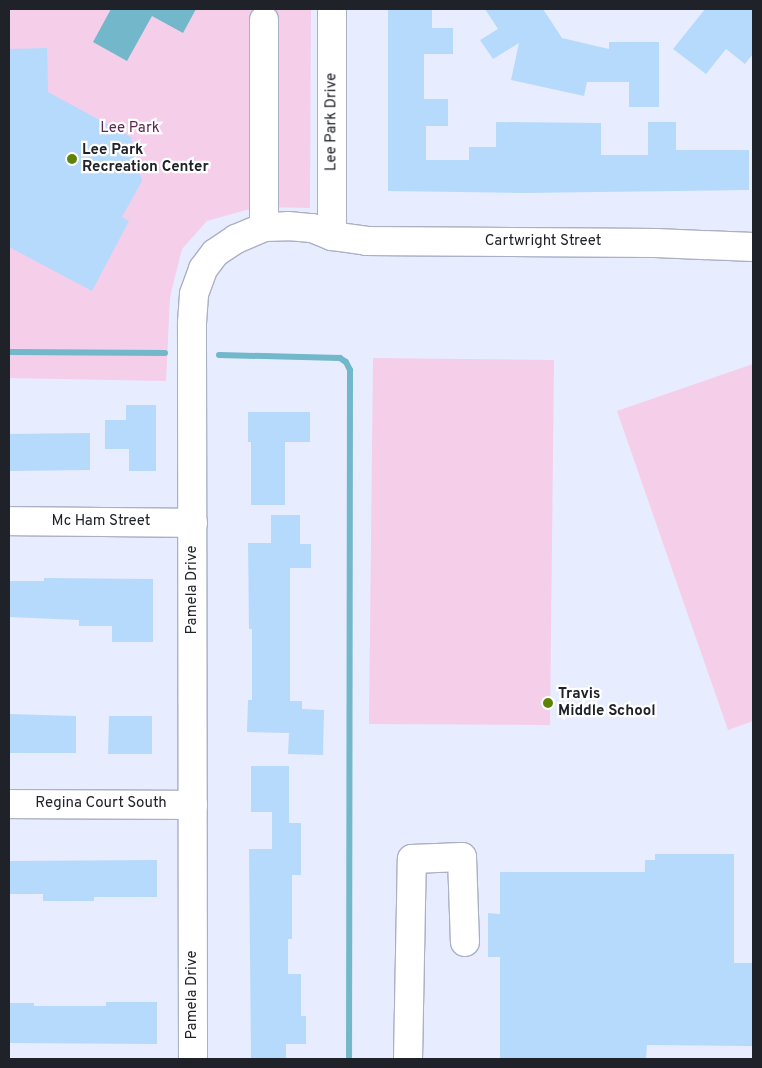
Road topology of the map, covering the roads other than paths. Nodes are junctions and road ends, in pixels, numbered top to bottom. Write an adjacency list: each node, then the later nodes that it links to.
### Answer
1 (332, 9): 4 (street, Lee Park Drive)
2 (264, 20): 3 (street)
3 (264, 227): 4 (street, Pamela Drive); 7 (street, Pamela Drive)
4 (332, 236): 5 (street, Cartwright Street)
5 (753, 247)
6 (9, 521): 7 (street, Mc Ham Street)
7 (192, 522): 9 (street, Pamela Drive)
8 (9, 804): 9 (street, Regina Court South)
9 (193, 805): 11 (street, Pamela Drive)
10 (466, 942): 12 (street)
11 (193, 1059)
12 (408, 1059)

